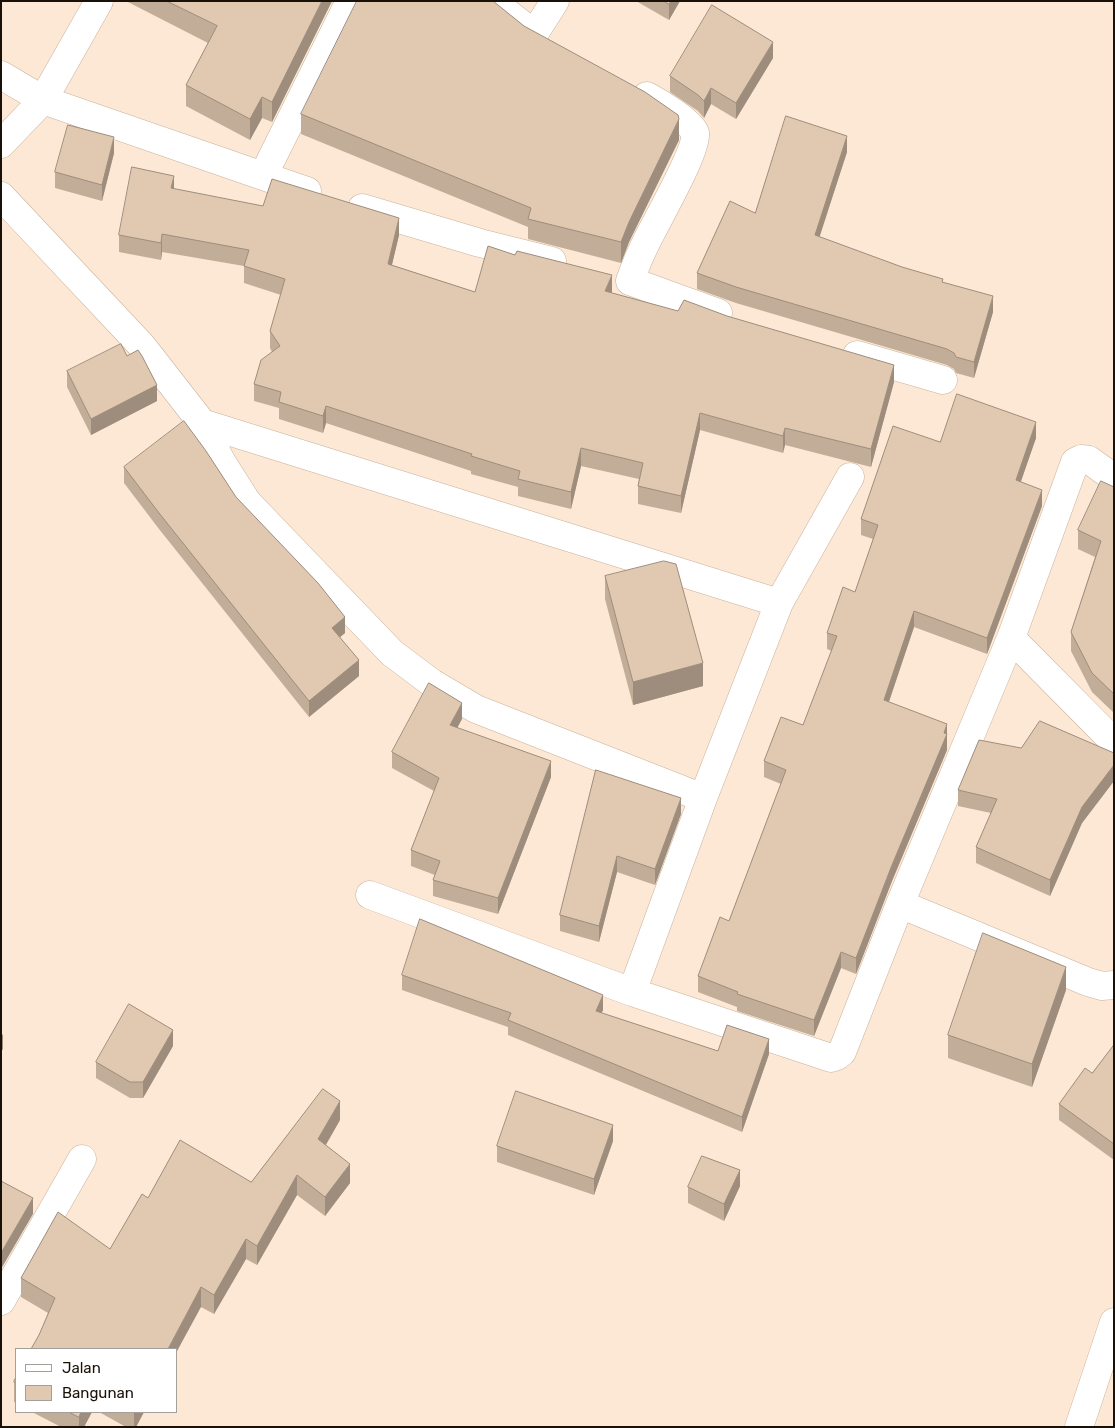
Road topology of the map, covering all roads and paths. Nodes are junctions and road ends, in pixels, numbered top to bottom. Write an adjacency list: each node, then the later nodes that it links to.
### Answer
1 (99, 1): 9 (street)
2 (350, 1): 11 (street)
3 (492, 1): 5 (street)
4 (555, 1): 5 (street)
5 (534, 34): 6 (street)
6 (559, 48)
7 (1, 75): 9 (street)
8 (628, 85): 15 (street)
9 (43, 100): 10 (street); 11 (street)
10 (1, 144)
11 (263, 176): 13 (street)
12 (1, 196): 19 (street)
13 (574, 267)
14 (602, 274): 15 (street)
15 (630, 281): 16 (street)
16 (740, 321)
17 (832, 348): 18 (street)
18 (944, 380)
19 (202, 423): 22 (street); 25 (street)
20 (850, 477): 22 (street)
21 (1114, 478): 23 (street)
22 (779, 604): 25 (street)
23 (1011, 638): 24 (street); 27 (street)
24 (1114, 742)
25 (703, 798): 29 (street)
26 (370, 895): 29 (street)
27 (900, 904): 28 (street); 29 (street)
28 (1114, 985)
29 (632, 992)
30 (82, 1159): 31 (street)
31 (1, 1301)
32 (1114, 1322): 33 (street)
33 (1079, 1427)

